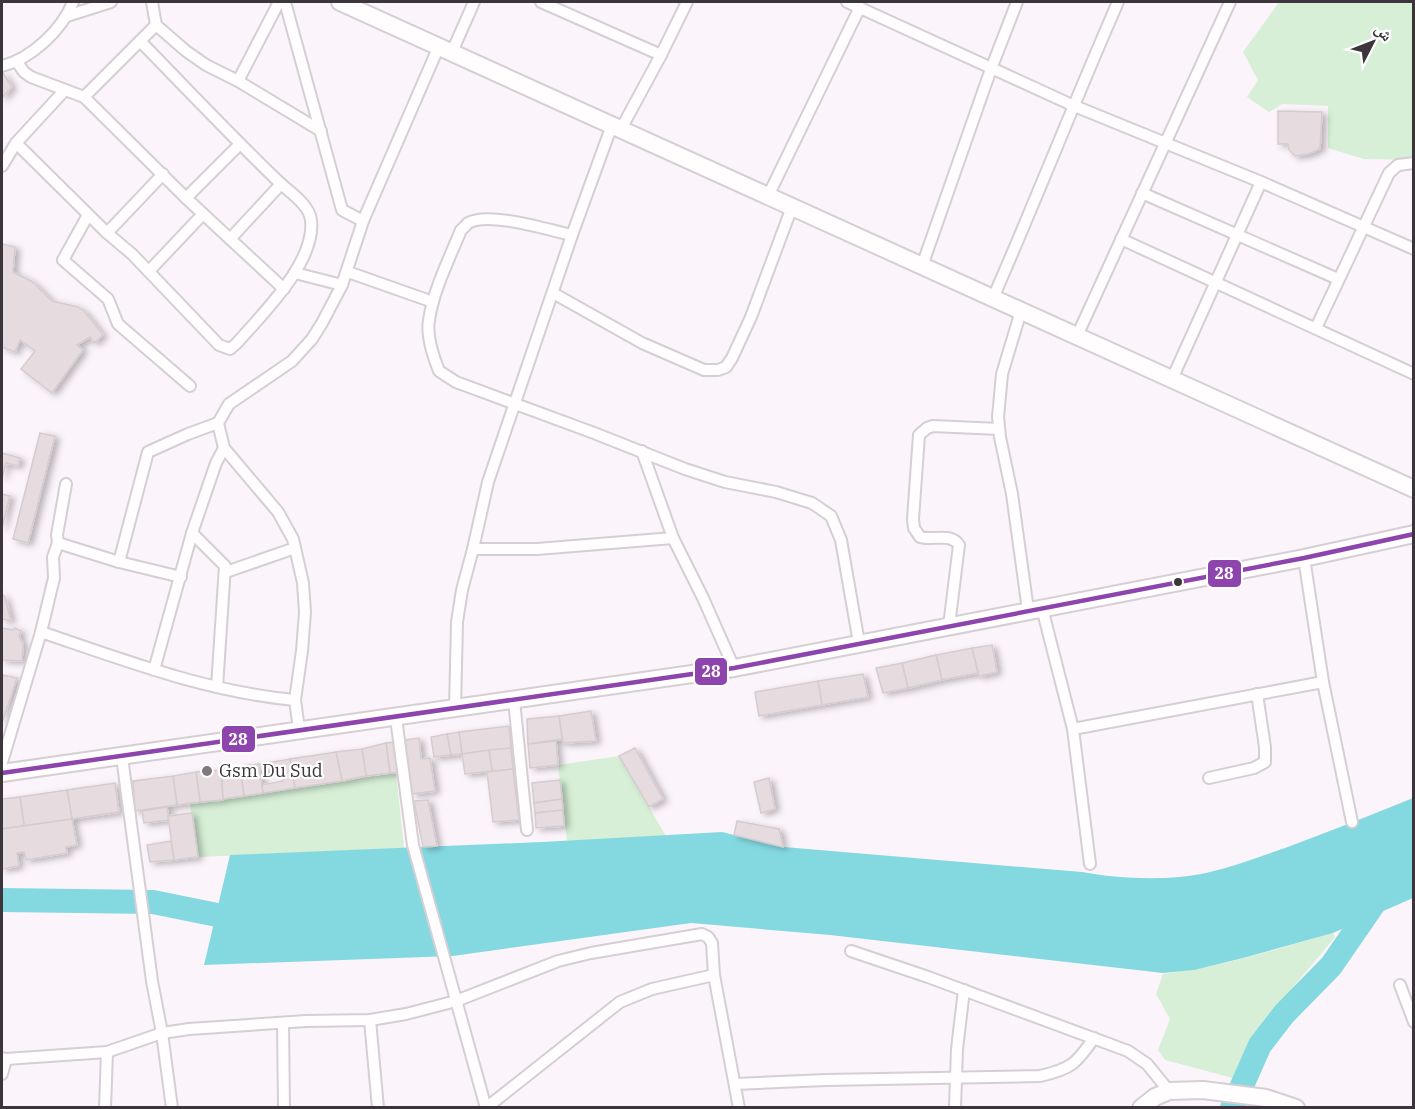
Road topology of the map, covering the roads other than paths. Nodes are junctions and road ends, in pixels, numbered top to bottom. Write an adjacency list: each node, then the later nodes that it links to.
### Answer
1 (73, 2): 15 (street)
2 (111, 2): 15 (street)
3 (152, 2): 16 (street)
4 (279, 2): 23 (street)
5 (285, 2): 28 (street)
6 (340, 2): 18 (main road)
7 (474, 2): 18 (street)
8 (541, 2): 19 (street)
9 (687, 2): 19 (street)
10 (847, 2): 14 (street)
11 (1017, 2): 22 (street)
12 (1118, 2): 26 (street)
13 (1230, 2): 29 (street)
14 (860, 8): 22 (street); 38 (street)
15 (67, 16): 20 (street)
16 (156, 25): 17 (street); 23 (street)
17 (140, 41): 25 (street); 31 (street)
18 (446, 49): 27 (main road); 43 (street)
19 (662, 55): 27 (street)
20 (17, 62): 21 (street); 24 (street)
21 (2, 66)
22 (991, 69): 26 (street); 51 (street)
23 (238, 81): 28 (street)
24 (64, 91): 25 (street); 30 (street)
25 (84, 97): 34 (street)
26 (1072, 105): 29 (street); 60 (street)
27 (616, 127): 38 (main road); 47 (street)
28 (321, 131): 43 (street)
29 (1165, 142): 35 (street); 37 (street)
30 (16, 143): 33 (street); 42 (street)
31 (240, 144): 36 (street); 39 (street)
32 (1413, 163): 44 (street)
33 (2, 166)
34 (163, 174): 39 (street); 45 (street)
35 (1261, 182): 44 (street); 46 (street)
36 (281, 184): 48 (street); 54 (street)
37 (1142, 193): 46 (street); 49 (street)
38 (768, 196): 40 (main road)
39 (186, 198): 41 (street)
40 (792, 207): 51 (main road); 59 (street)
41 (203, 214): 48 (street); 52 (street)
42 (88, 215): 45 (street); 67 (street)
43 (363, 221): 53 (street)
44 (1364, 228): 50 (street); 55 (street)
45 (107, 233): 52 (street)
46 (1236, 234): 55 (street); 56 (street)
47 (572, 235): 59 (street); 61 (street)
48 (230, 238): 58 (street)
49 (1121, 240): 56 (street); 64 (street)
50 (1413, 249)
51 (922, 266): 60 (main road)
52 (149, 271): 58 (street)
53 (348, 272): 57 (street); 61 (street)
54 (295, 273): 57 (street); 58 (street)
55 (1338, 279): 63 (street)
56 (1215, 282): 63 (street); 66 (street)
57 (342, 285): 69 (street)
58 (284, 289)
59 (553, 293): 68 (street)
60 (993, 298): 62 (main road)
61 (434, 302): 68 (street)
62 (1022, 311): 64 (main road); 70 (street)
63 (1316, 328): 65 (street)
64 (1077, 336): 66 (main road)
65 (1413, 374)
66 (1172, 379): 74 (main road)
67 (190, 386)
68 (515, 405): 72 (street); 80 (street)
69 (218, 423): 71 (street); 82 (street)
70 (999, 429): 85 (street); 86 (street)
71 (224, 447): 75 (street); 79 (street)
72 (642, 451): 77 (street); 88 (street)
73 (66, 484): 78 (street)
74 (1413, 489)
75 (192, 532): 83 (street); 84 (street)
76 (1413, 534): 81 (main road)
77 (673, 538): 80 (street); 89 (street)
78 (58, 543): 82 (street); 87 (street)
79 (295, 548): 83 (street); 94 (street)
80 (473, 549): 96 (street)
81 (1304, 558): 85 (main road); 91 (street)
82 (119, 562): 84 (street)
83 (226, 572): 92 (street)
84 (181, 577): 90 (street)
85 (1035, 609): 86 (main road); 99 (street)
86 (949, 626): 88 (main road)
87 (41, 632): 90 (street); 101 (street)
88 (859, 643): 89 (main road)
89 (734, 668): 95 (main road)
90 (154, 670): 92 (street)
91 (1323, 682): 93 (street); 104 (street)
92 (217, 687): 94 (street)
93 (1257, 694): 99 (street); 103 (street)
94 (295, 700): 98 (street)
95 (514, 700): 96 (main road); 105 (street)
96 (455, 709): 97 (main road)
97 (396, 718): 98 (main road); 111 (street)
98 (299, 729): 100 (main road)
99 (1073, 729): 106 (street)
100 (122, 757): 102 (main road); 115 (street)
101 (2, 762)
102 (2, 773)
103 (1209, 777)
104 (1352, 822)
105 (527, 830)
106 (1090, 864)
107 (851, 951): 110 (street)
108 (714, 975): 111 (street); 121 (street); 127 (street)
109 (1400, 985): 113 (street)
110 (964, 990): 116 (street); 120 (street)
111 (456, 1001): 112 (street); 127 (street)
112 (370, 1020): 114 (street); 126 (street)
113 (1413, 1022)
114 (283, 1023): 115 (street); 125 (street)
115 (162, 1033): 117 (street); 124 (street)
116 (1094, 1038): 120 (street); 122 (street)
117 (107, 1052): 118 (street); 123 (street)
118 (4, 1059): 119 (street)
119 (2, 1074)
120 (955, 1077): 121 (street); 129 (street)
121 (735, 1084): 128 (street)
122 (1169, 1091): 130 (main road); 131 (main road)
123 (105, 1107)
124 (172, 1107)
125 (284, 1107)
126 (378, 1107)
127 (486, 1107)
128 (739, 1107)
129 (955, 1107)
130 (1141, 1107)
131 (1296, 1107)

